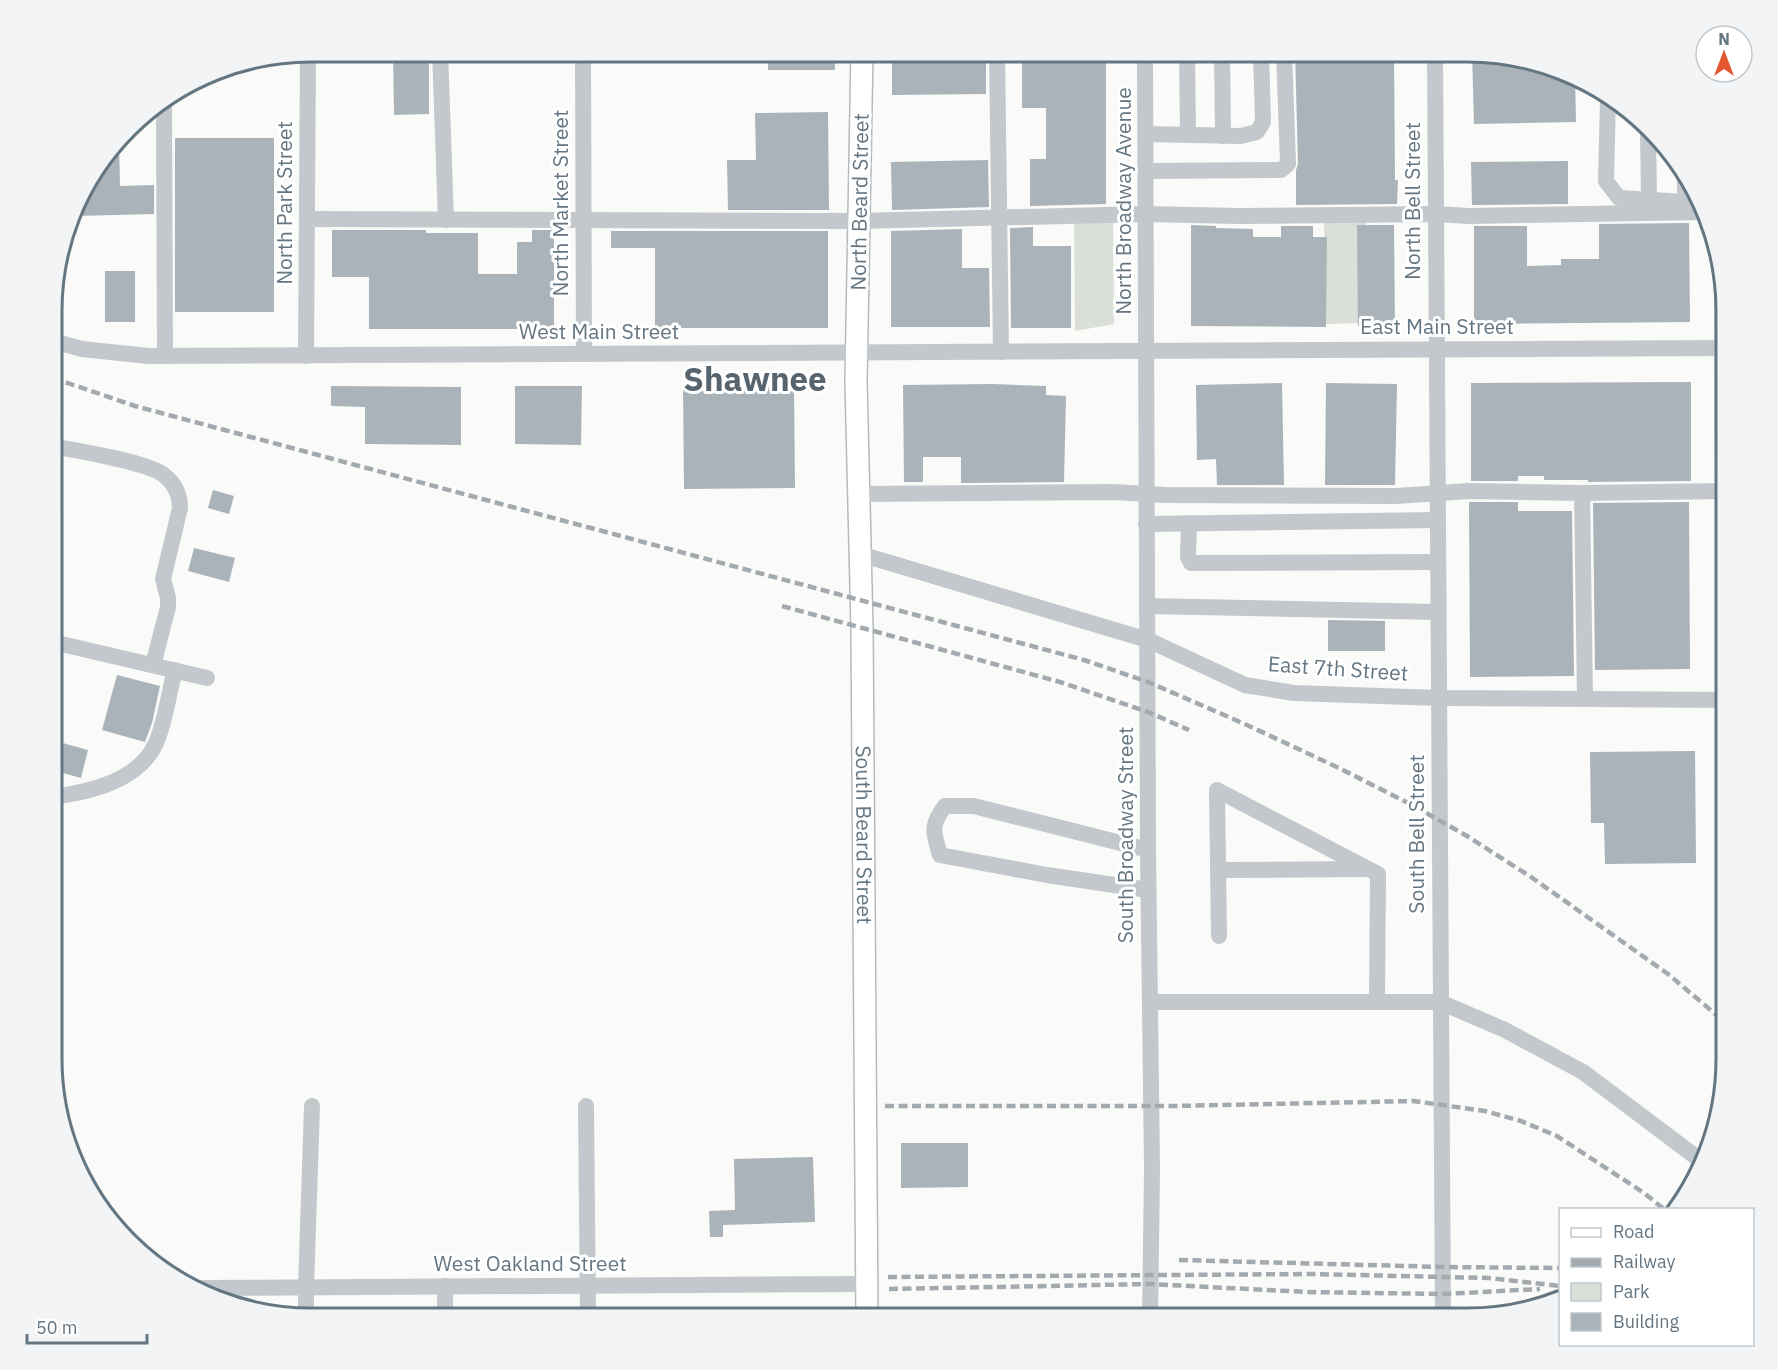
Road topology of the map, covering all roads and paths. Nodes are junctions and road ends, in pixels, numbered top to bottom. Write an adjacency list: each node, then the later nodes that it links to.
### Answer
1 (308, 62): 27 (street, North Park Street)
2 (440, 62): 28 (street)
3 (583, 62): 29 (street, North Market Street)
4 (862, 62): 30 (main road, North Beard Street)
5 (998, 62): 26 (street)
6 (1145, 62): 15 (street, North Broadway Avenue)
7 (1186, 62): 16 (street)
8 (1222, 62): 18 (street)
9 (1261, 62): 14 (street)
10 (1284, 62): 17 (street)
11 (1435, 62): 25 (street, North Bell Street)
12 (1608, 105): 21 (street)
13 (164, 110): 39 (street)
14 (1263, 122): 17 (street); 18 (street)
15 (1146, 134): 16 (street); 20 (street, North Broadway Avenue)
16 (1188, 135): 18 (street)
17 (1287, 135): 20 (street)
18 (1223, 136)
19 (1648, 140): 21 (street)
20 (1146, 171): 24 (street, North Broadway Avenue)
21 (1649, 200): 22 (street)
22 (1691, 202)
23 (1697, 212): 25 (street)
24 (1146, 214): 25 (street); 26 (street); 34 (street, North Broadway Avenue)
25 (1436, 214): 33 (street, North Bell Street)
26 (999, 217): 30 (street); 36 (street)
27 (307, 219): 28 (street); 38 (street, North Park Street)
28 (446, 220): 29 (street)
29 (583, 220): 30 (street); 37 (street, North Market Street)
30 (858, 221): 35 (main road, North Beard Street)
31 (62, 343): 39 (street, West Main Street)
32 (1716, 348): 33 (street, East Main Street)
33 (1437, 349): 34 (street, East Main Street); 45 (street, South Bell Street)
34 (1147, 351): 36 (street, West Main Street); 44 (street, South Broadway Street)
35 (856, 352): 36 (street, West Main Street); 37 (street, West Main Street); 43 (main road, South Beard Street)
36 (1001, 352)
37 (584, 354): 38 (street, West Main Street)
38 (306, 356): 39 (street, West Main Street)
39 (165, 357)
40 (62, 449): 55 (street)
41 (1716, 491): 42 (street)
42 (1582, 493): 45 (street); 59 (street)
43 (858, 494): 44 (street); 49 (main road, South Beard Street)
44 (1148, 494): 45 (street); 48 (street, South Broadway Street)
45 (1438, 494): 46 (street, South Bell Street)
46 (1438, 520): 47 (street); 50 (street, South Bell Street)
47 (1189, 523): 48 (street); 50 (street)
48 (1146, 524): 51 (street, South Broadway Street)
49 (860, 554): 53 (street, East 7th Street); 73 (main road, South Beard Street)
50 (1438, 562): 52 (street, South Bell Street)
51 (1147, 606): 52 (street); 53 (street, South Broadway Street)
52 (1438, 612): 58 (street, South Bell Street)
53 (1148, 640): 58 (street, East 7th Street); 62 (street, South Broadway Street)
54 (62, 644): 55 (street)
55 (153, 665): 56 (street)
56 (175, 670): 57 (street); 61 (street)
57 (207, 678)
58 (1439, 698): 59 (street, East 7th Street); 69 (street, South Bell Street)
59 (1585, 699): 60 (street, East 7th Street)
60 (1716, 700)
61 (62, 794)
62 (1148, 850): 65 (street, South Broadway Street); 65 (street)
63 (1367, 869): 64 (street); 64 (street); 68 (street)
64 (1218, 870): 66 (street)
65 (1149, 890): 67 (street, South Broadway Street)
66 (1219, 936)
67 (1150, 1002): 68 (street); 82 (street, South Broadway Street)
68 (1377, 1002): 69 (street)
69 (1440, 1002): 72 (street); 83 (street, South Bell Street)
70 (312, 1106): 76 (street)
71 (586, 1106): 75 (street)
72 (1697, 1158)
73 (867, 1284): 75 (street, West Oakland Street); 81 (main road, South Beard Street)
74 (445, 1286): 75 (street, West Oakland Street); 76 (street, West Oakland Street); 79 (street)
75 (588, 1286): 80 (street)
76 (306, 1287): 77 (street, West Oakland Street); 78 (street)
77 (211, 1288)
78 (306, 1308)
79 (445, 1308)
80 (588, 1308)
81 (867, 1308)
82 (1150, 1308)
83 (1443, 1308)

